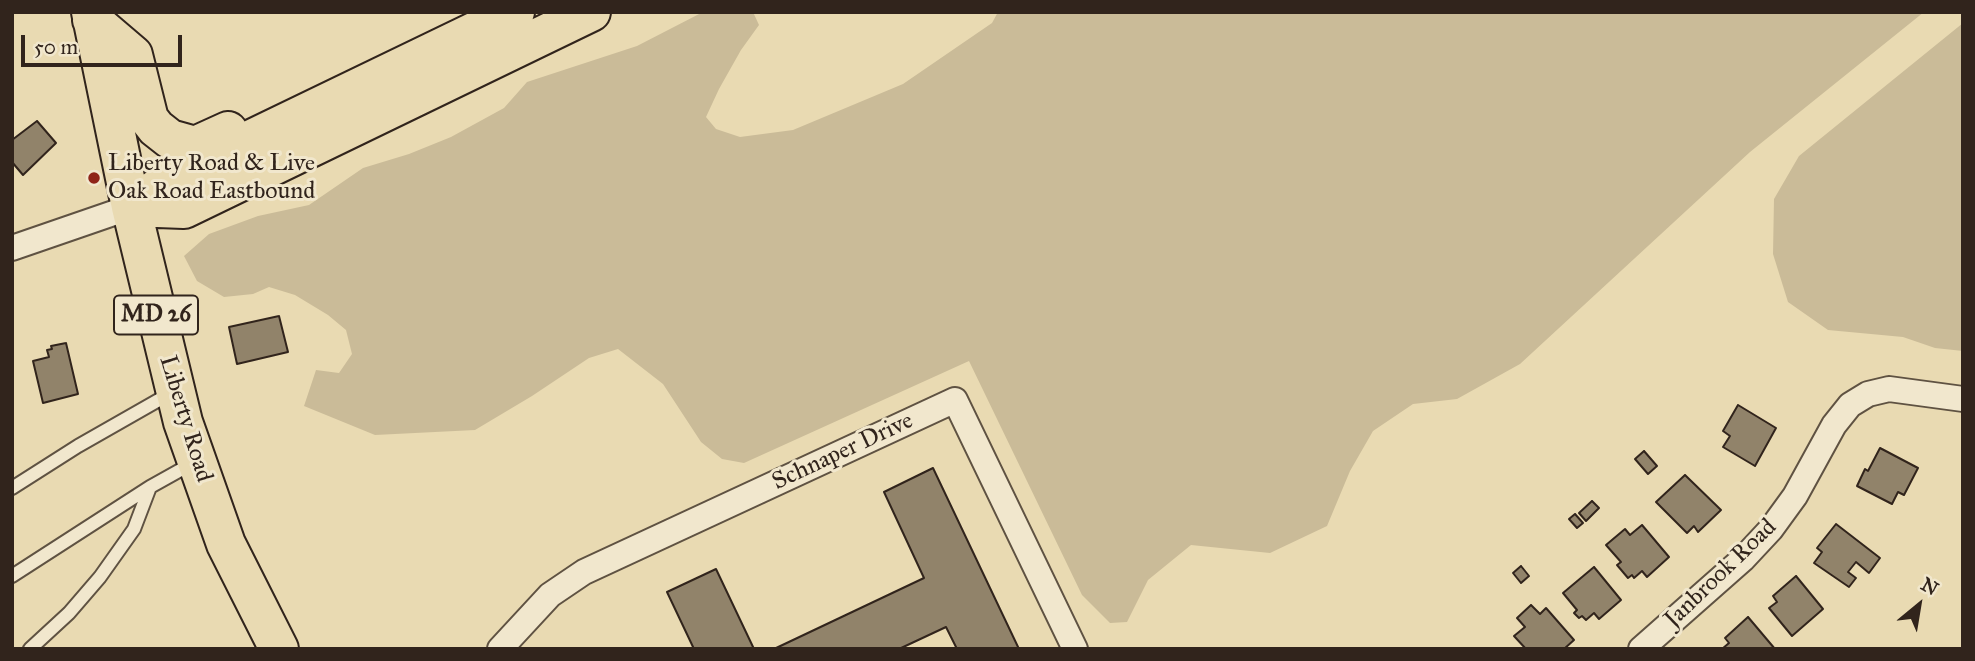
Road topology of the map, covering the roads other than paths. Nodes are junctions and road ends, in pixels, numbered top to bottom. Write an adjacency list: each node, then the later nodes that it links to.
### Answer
1 (515, 12): 4 (main road)
2 (591, 12): 5 (main road)
3 (91, 16): 4 (main road); 5 (main road, Liberty Road / MD 26)
4 (266, 131): 5 (main road)
5 (131, 207): 6 (street); 7 (main road, Liberty Road / MD 26)
6 (12, 248)
7 (174, 391): 9 (main road, Liberty Road / MD 26); 11 (lane)
8 (1963, 399): 17 (street, Janbrook Road)
9 (195, 461): 10 (lane); 14 (main road, Liberty Road / MD 26)
10 (150, 487): 12 (lane); 13 (lane)
11 (12, 488)
12 (12, 576)
13 (30, 649)
14 (279, 649)
15 (500, 649): 16 (street, Schnaper Drive)
16 (1075, 649)
17 (1641, 649)

